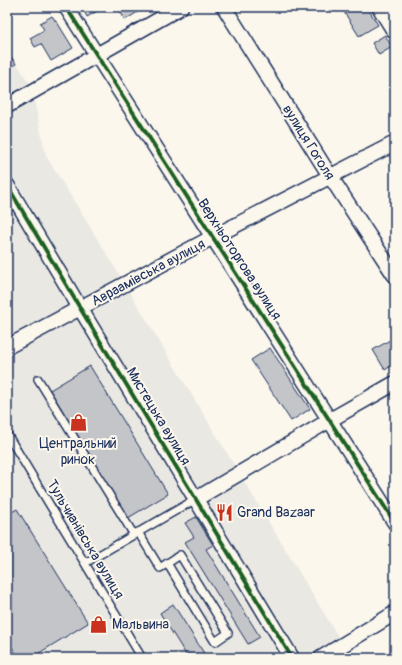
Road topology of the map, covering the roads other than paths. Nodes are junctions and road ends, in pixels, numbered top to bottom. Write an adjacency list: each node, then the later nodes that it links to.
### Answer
1 (66, 7): 6 (street, Верхньоторгова вулиця)
2 (181, 7): 6 (street)
3 (224, 7): 9 (street, вулиця Гоголя)
4 (382, 7): 5 (main road)
5 (395, 28)
6 (97, 56): 7 (street); 11 (street, Верхньоторгова вулиця)
7 (7, 106)
8 (395, 143): 9 (street, Авраамівська вулиця)
9 (330, 176): 11 (street, Авраамівська вулиця); 12 (street, вулиця Гоголя)
10 (7, 186): 13 (street, Мистецька вулиця)
11 (213, 237): 13 (street, Авраамівська вулиця); 17 (street, Верхньоторгова вулиця)
12 (395, 276)
13 (80, 308): 14 (street, Авраамівська вулиця); 19 (street, Мистецька вулиця)
14 (7, 347)
15 (38, 379): 21 (lane)
16 (395, 383): 17 (street)
17 (330, 420): 19 (street); 20 (street, Верхньоторгова вулиця)
18 (7, 434): 22 (lane, Тульчианівська вулиця)
19 (196, 499): 21 (lane); 26 (street, Мистецька вулиця)
20 (395, 523)
21 (136, 533): 22 (lane); 23 (lane)
22 (85, 563): 25 (lane, Тульчианівська вулиця)
23 (167, 563): 23 (lane)
24 (395, 613): 27 (street)
25 (142, 658)
26 (292, 658)
27 (321, 658)

